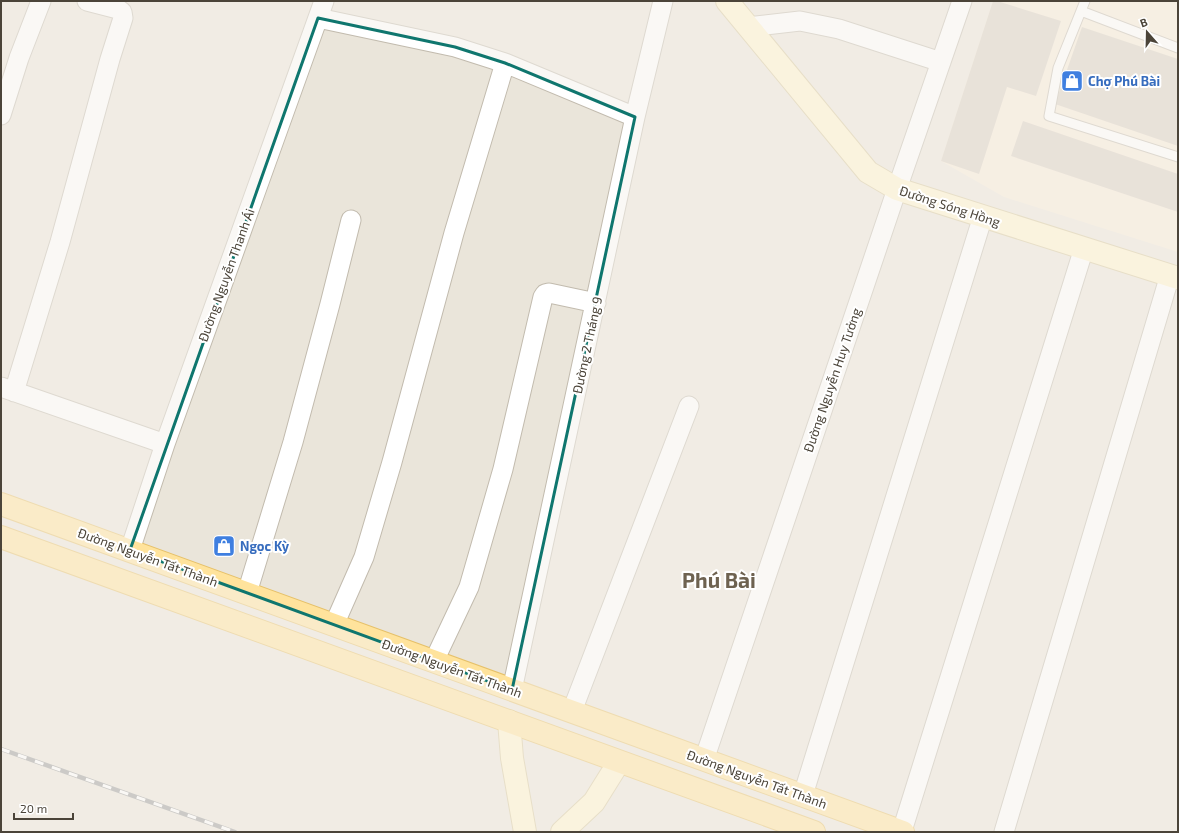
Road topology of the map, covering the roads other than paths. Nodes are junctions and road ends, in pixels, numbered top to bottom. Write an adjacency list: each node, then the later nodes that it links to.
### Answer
1 (41, 1): 13 (street)
2 (87, 1): 22 (street)
3 (663, 1): 14 (street, Đường 2 Tháng 9)
4 (727, 1): 9 (street, Đường Sóng Hồng)
5 (962, 1): 11 (street, Đường Nguyễn Huy Tưởng)
6 (1085, 1): 8 (lane)
7 (321, 9): 12 (street); 24 (street, Đường Nguyễn Thanh Ái)
8 (1081, 11): 10 (lane); 15 (lane)
9 (748, 27): 11 (street); 16 (street, Đường Sóng Hồng)
10 (1178, 48)
11 (941, 62): 16 (street, Đường Nguyễn Huy Tưởng)
12 (505, 63): 14 (street); 29 (street)
13 (1, 115)
14 (636, 118): 21 (street, Đường 2 Tháng 9)
15 (1178, 157)
16 (897, 189): 17 (street, Đường Sóng Hồng); 35 (street, Đường Nguyễn Huy Tưởng)
17 (983, 216): 19 (street, Đường Sóng Hồng); 37 (street)
18 (351, 220): 28 (street)
19 (1084, 248): 20 (street, Đường Sóng Hồng); 41 (street)
20 (1174, 276): 42 (street)
21 (596, 303): 30 (street); 31 (street, Đường 2 Tháng 9)
22 (8, 390): 24 (street)
23 (689, 406): 32 (street)
24 (165, 444): 27 (street, Đường Nguyễn Thanh Ái)
25 (1, 504): 27 (main road, Đường Nguyễn Tất Thành)
26 (1, 537): 33 (main road)
27 (130, 550): 28 (main road, Đường Nguyễn Tất Thành)
28 (247, 593): 29 (main road, Đường Nguyễn Tất Thành)
29 (334, 625): 30 (main road, Đường Nguyễn Tất Thành)
30 (434, 661): 31 (main road, Đường Nguyễn Tất Thành)
31 (518, 692): 32 (main road, Đường Nguyễn Tất Thành); 33 (main road)
32 (572, 711): 34 (main road, Đường Nguyễn Tất Thành)
33 (509, 721): 36 (main road); 38 (street)
34 (636, 735): 35 (main road, Đường Nguyễn Tất Thành); 36 (main road)
35 (704, 760): 37 (main road, Đường Nguyễn Tất Thành)
36 (620, 762): 39 (street); 40 (main road)
37 (802, 795): 41 (main road, Đường Nguyễn Tất Thành)
38 (525, 832)
39 (562, 832)
40 (814, 832)
41 (903, 832)
42 (1004, 832)

